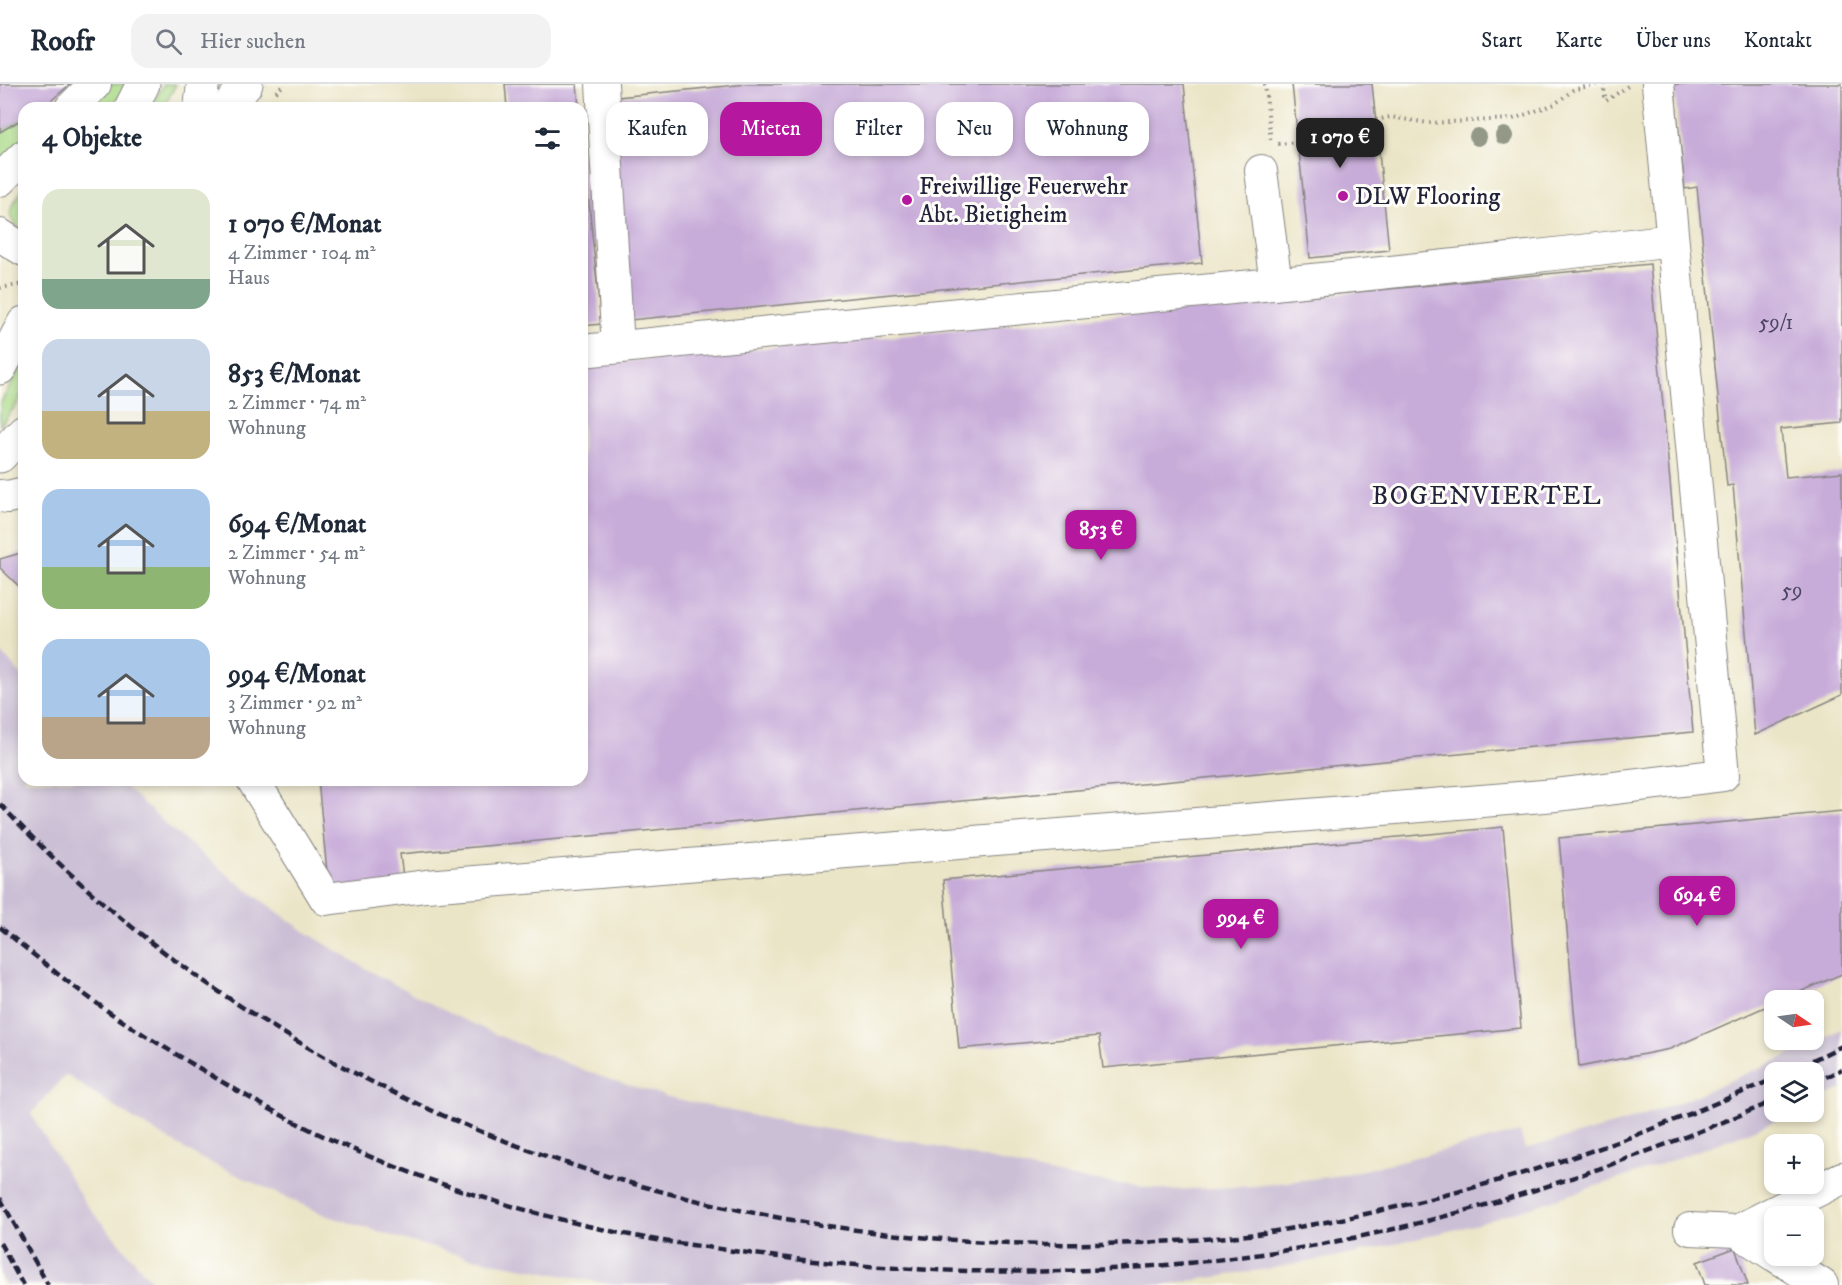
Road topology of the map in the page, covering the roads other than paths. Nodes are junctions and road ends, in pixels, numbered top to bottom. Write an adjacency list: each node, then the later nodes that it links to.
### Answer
1 (95, 84): 7 (lane)
2 (143, 84): 8 (main road)
3 (203, 84): 9 (lane)
4 (246, 84): 10 (main road)
5 (602, 84): 19 (lane)
6 (1658, 84): 15 (lane)
7 (66, 102)
8 (134, 102)
9 (201, 102)
10 (232, 102)
11 (18, 162): 13 (lane)
12 (1261, 171): 17 (lane)
13 (0, 180)
14 (0, 236): 16 (lane)
15 (1672, 240): 17 (lane); 26 (lane)
16 (18, 246)
17 (1276, 284): 19 (lane)
18 (18, 334): 21 (main road)
19 (618, 347): 20 (lane)
20 (588, 350)
21 (0, 366)
22 (18, 436): 23 (main road)
23 (0, 456)
24 (18, 494): 25 (lane)
25 (0, 496)
26 (257, 786)
27 (1842, 1178): 29 (lane)
28 (1690, 1229): 29 (lane)
29 (1737, 1231): 30 (lane)
30 (1764, 1248)
31 (1792, 1266): 32 (lane)
32 (1822, 1285)

